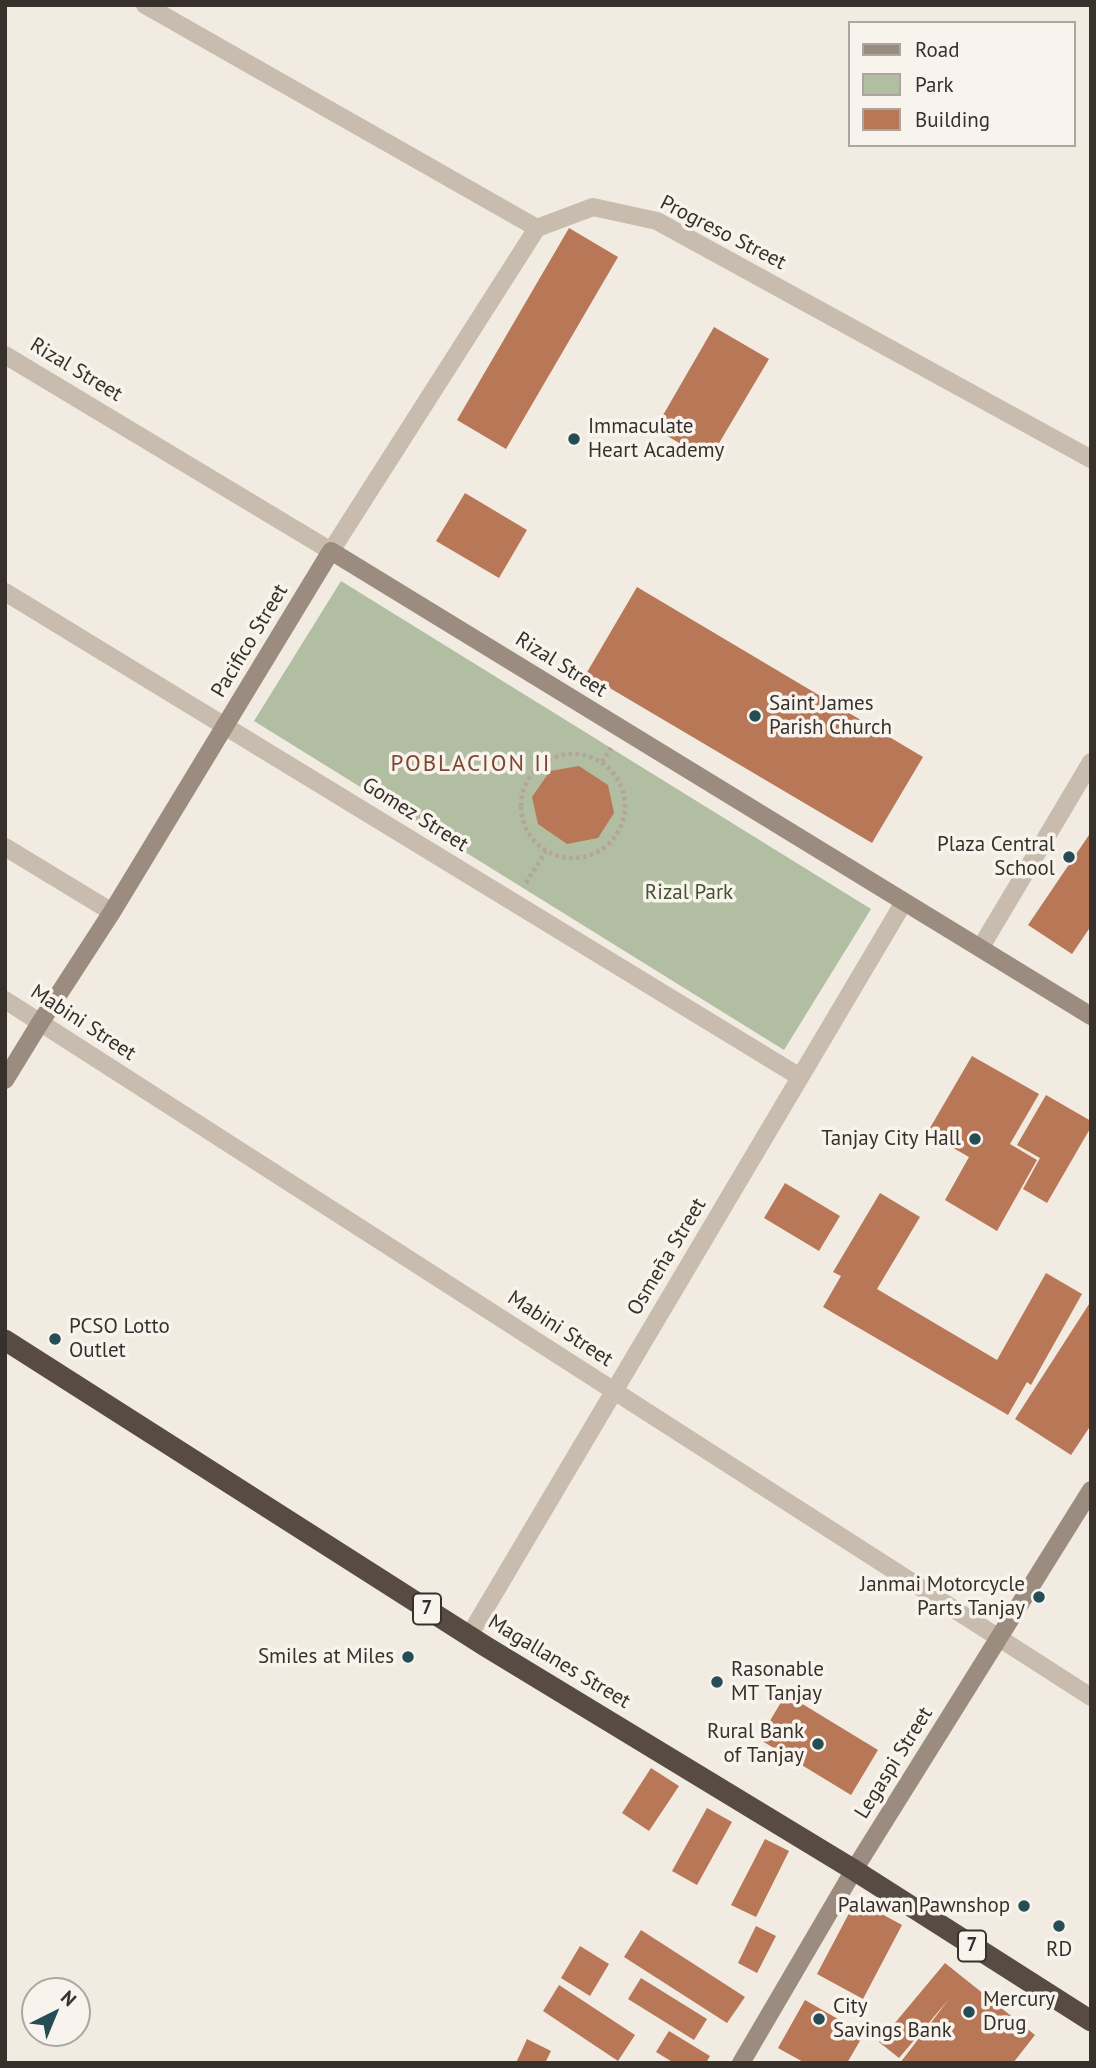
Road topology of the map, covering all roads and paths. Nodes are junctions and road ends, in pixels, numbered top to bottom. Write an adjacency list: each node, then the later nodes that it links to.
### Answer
1 (145, 5): 2 (street)
2 (537, 228): 4 (street, Progreso Street); 5 (street, Pacifico Street)
3 (5, 355): 5 (street, Rizal Street)
4 (1091, 459)
5 (331, 551): 7 (street, Pacifico Street); 12 (street, Rizal Street)
6 (5, 592): 7 (street, Gomez Street)
7 (226, 726): 11 (street, Gomez Street); 13 (street, Pacifico Street)
8 (1091, 762): 14 (street)
9 (5, 847): 13 (street)
10 (546, 851): 10 (path); 11 (path)
11 (514, 902): 18 (street, Gomez Street)
12 (904, 902): 14 (street, Rizal Street); 18 (street, Osmeña Street)
13 (112, 912): 17 (street, Pacifico Street)
14 (981, 947): 16 (street, Rizal Street)
15 (5, 1000): 17 (street, Mabini Street)
16 (1091, 1016)
17 (40, 1023): 19 (street, Pacifico Street); 21 (street, Mabini Street)
18 (800, 1077): 21 (street, Osmeña Street)
19 (5, 1080)
20 (5, 1340): 23 (highway, Magallanes Street / 7)
21 (614, 1391): 23 (street, Osmeña Street); 24 (street, Mabini Street)
22 (1091, 1490): 24 (street, Legaspi Street)
23 (469, 1636): 26 (highway, Magallanes Street / 7)
24 (998, 1639): 25 (street, Mabini Street); 26 (street, Legaspi Street)
25 (1091, 1697)
26 (854, 1870): 27 (highway, Magallanes Street / 7); 28 (street, Legaspi Street)
27 (1091, 2021)
28 (741, 2063)

